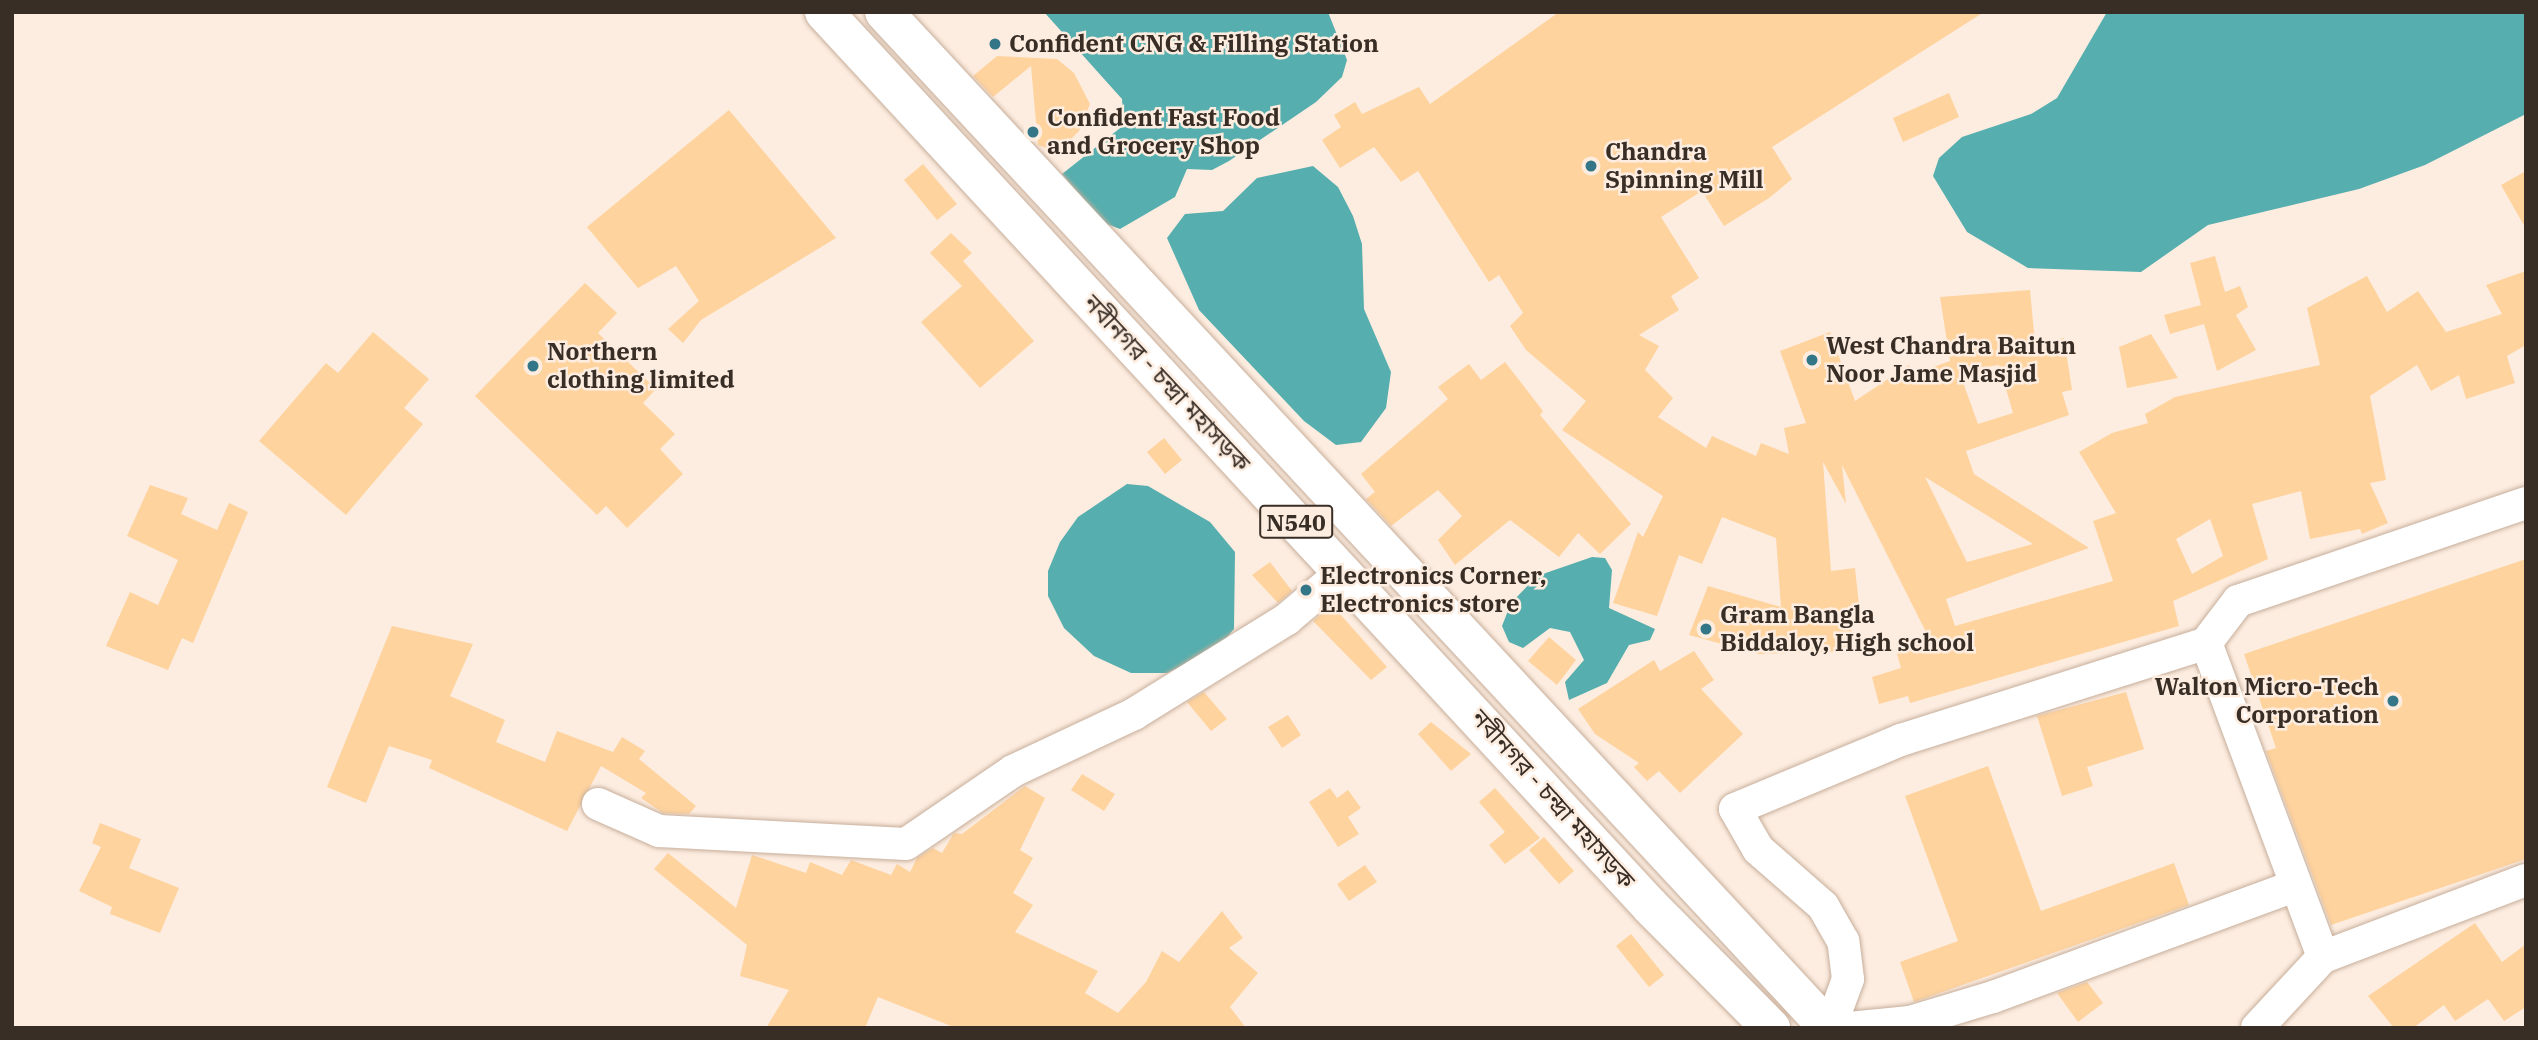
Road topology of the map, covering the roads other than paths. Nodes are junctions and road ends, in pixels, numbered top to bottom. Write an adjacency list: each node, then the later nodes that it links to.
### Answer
1 (824, 12): 4 (highway, নবীনগর - চন্দ্রা মহাসড়ক / N540)
2 (884, 12): 11 (highway, নবীনগর - চন্দ্রা মহাসড়ক / N540)
3 (2526, 503): 5 (street)
4 (1342, 572): 6 (street); 10 (highway, নবীনগর - চন্দ্রা মহাসড়ক / N540)
5 (2206, 643): 8 (street); 11 (street)
6 (598, 804)
7 (2526, 880): 9 (street)
8 (2292, 887): 9 (street); 12 (street)
9 (2323, 957): 13 (street)
10 (1771, 1028)
11 (1829, 1028)
12 (1849, 1028)
13 (2257, 1028)

